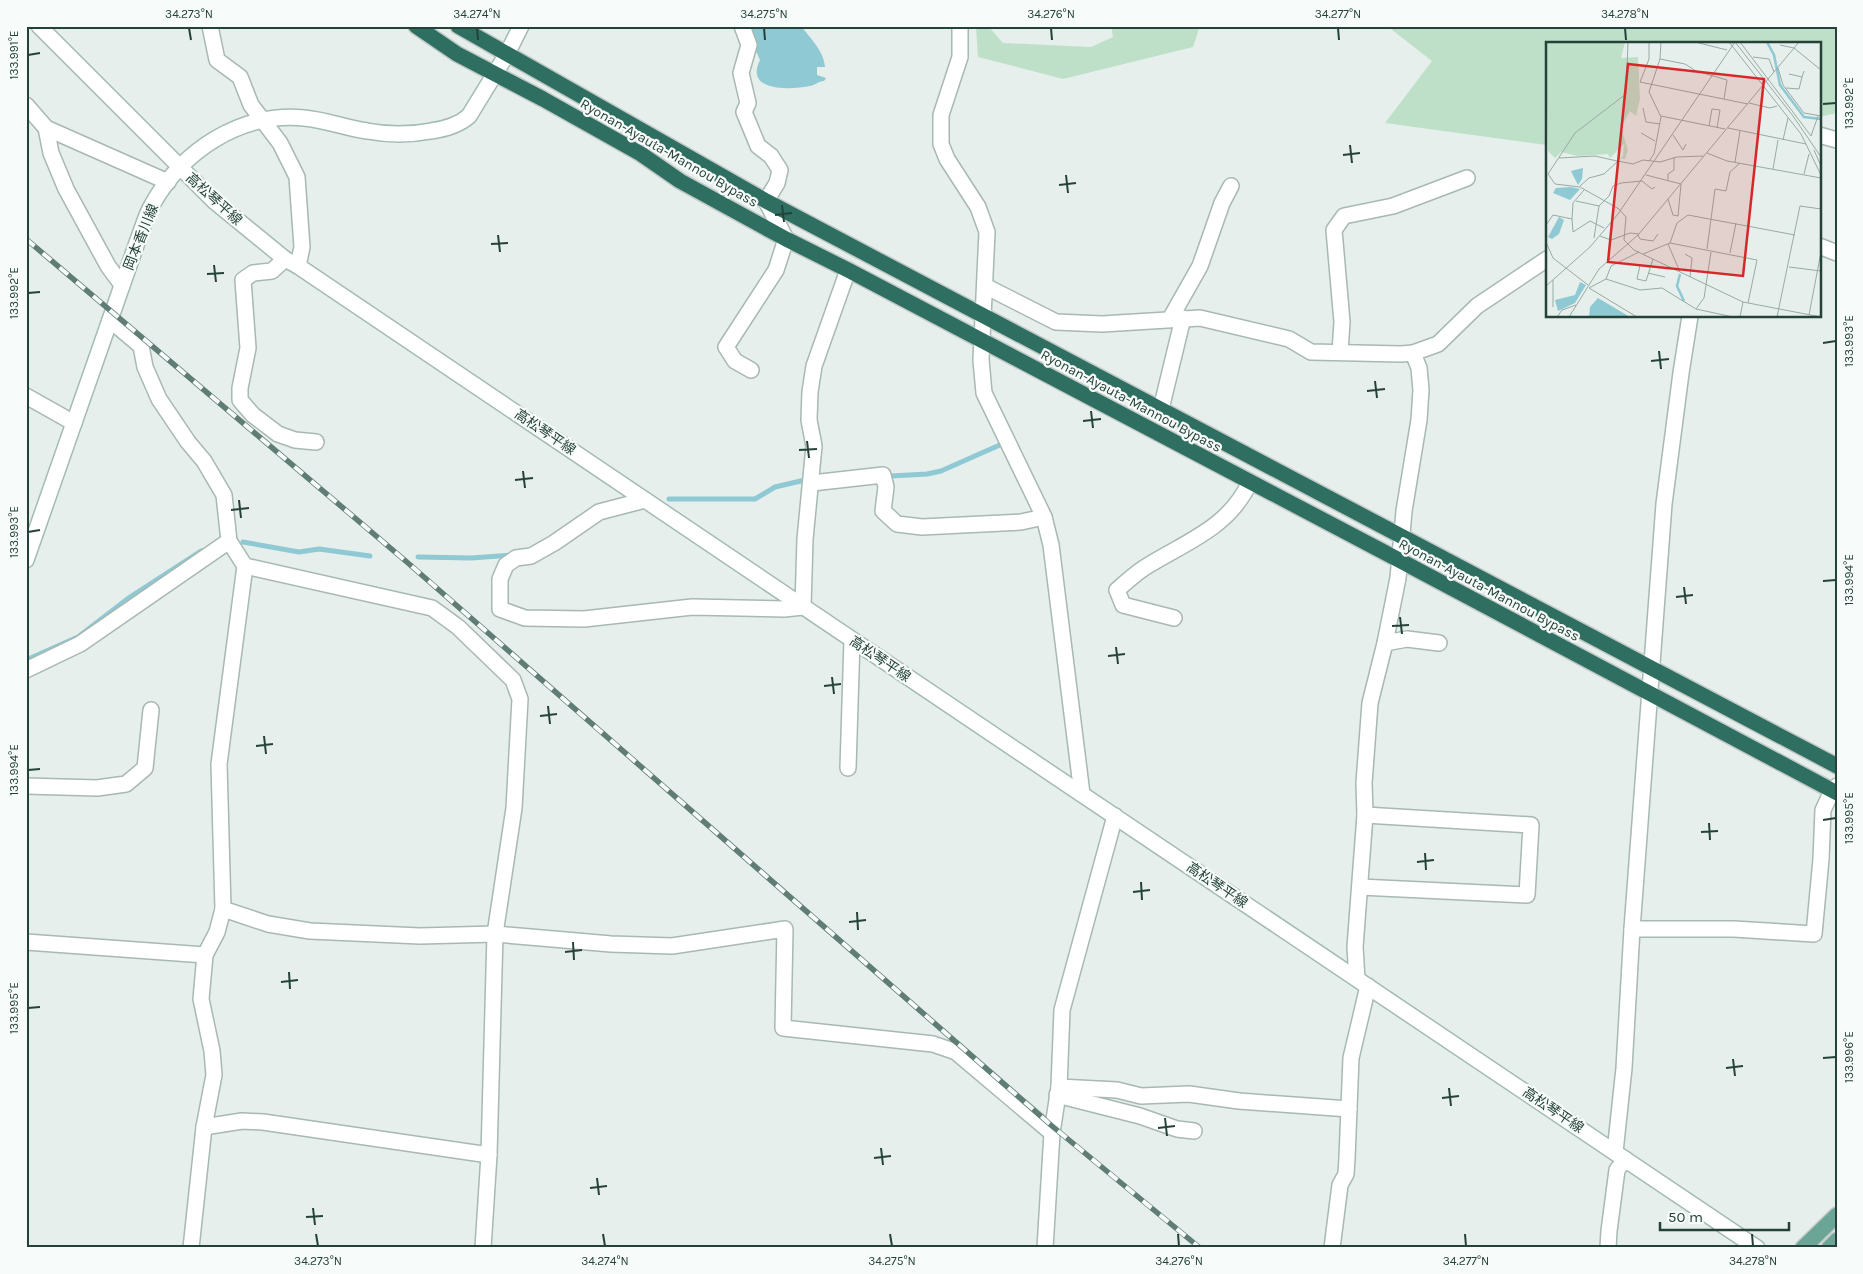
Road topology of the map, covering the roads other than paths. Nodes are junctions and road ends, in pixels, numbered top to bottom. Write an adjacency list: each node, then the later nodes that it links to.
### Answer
1 (39, 26): 15 (street, 高松琴平線)
2 (210, 26): 11 (street)
3 (416, 26): 9 (highway, Ryonan-Ayauta-Mannou Bypass)
4 (458, 26): 8 (highway, Ryonan-Ayauta-Mannou Bypass)
5 (521, 26): 8 (street, 岡本香川線)
6 (742, 26): 19 (street)
7 (960, 26): 27 (street)
8 (507, 54): 9 (street, 岡本香川線); 19 (highway, Ryonan-Ayauta-Mannou Bypass)
9 (495, 74): 11 (street, 岡本香川線); 20 (highway, Ryonan-Ayauta-Mannou Bypass)
10 (26, 105): 12 (street)
11 (261, 120): 15 (street, 岡本香川線); 24 (street)
12 (46, 128): 17 (street); 26 (street)
13 (1820, 135): 14 (street)
14 (1837, 140)
15 (180, 168): 17 (street, 岡本香川線); 24 (street, 高松琴平線)
16 (1468, 178): 33 (street)
17 (168, 182): 26 (street, 岡本香川線)
18 (1231, 186): 29 (street)
19 (766, 202): 20 (street); 28 (highway, Ryonan-Ayauta-Mannou Bypass)
20 (786, 239): 25 (highway, Ryonan-Ayauta-Mannou Bypass); 35 (street)
21 (1820, 246): 22 (street)
22 (1837, 253)
23 (1546, 260): 34 (street)
24 (292, 262): 39 (street); 42 (street, 高松琴平線)
25 (848, 270): 32 (highway, Ryonan-Ayauta-Mannou Bypass); 41 (street)
26 (122, 285): 31 (street, 岡本香川線)
27 (985, 286): 28 (street); 29 (street)
28 (984, 316): 32 (street); 37 (highway, Ryonan-Ayauta-Mannou Bypass)
29 (1177, 318): 33 (street); 37 (street)
30 (1690, 318): 54 (street)
31 (110, 320): 38 (street, 岡本香川線); 45 (street)
32 (982, 340): 40 (highway, Ryonan-Ayauta-Mannou Bypass); 43 (street)
33 (1340, 352): 34 (street)
34 (1414, 353): 44 (street)
35 (751, 370)
36 (26, 396): 38 (street)
37 (1162, 408): 44 (highway, Ryonan-Ayauta-Mannou Bypass)
38 (74, 423): 46 (street, 岡本香川線)
39 (316, 442)
40 (1250, 482): 47 (highway, Ryonan-Ayauta-Mannou Bypass); 50 (street)
41 (812, 483): 43 (street); 49 (street)
42 (645, 500): 49 (street, 高松琴平線); 49 (street)
43 (1044, 517): 62 (street)
44 (1402, 536): 47 (street); 54 (highway, Ryonan-Ayauta-Mannou Bypass)
45 (229, 541): 48 (street); 55 (street)
46 (26, 560)
47 (1399, 560): 52 (street); 56 (highway, Ryonan-Ayauta-Mannou Bypass)
48 (244, 566): 66 (street); 68 (street)
49 (803, 607): 51 (street, 高松琴平線)
50 (1174, 618)
51 (852, 640): 59 (street); 62 (street, 高松琴平線)
52 (1385, 643): 53 (street); 63 (street)
53 (1439, 643)
54 (1651, 668): 56 (street); 58 (highway, Ryonan-Ayauta-Mannou Bypass)
55 (26, 670)
56 (1650, 695): 61 (highway, Ryonan-Ayauta-Mannou Bypass); 67 (street)
57 (151, 710): 60 (street)
58 (1837, 766)
59 (848, 768)
60 (26, 786)
61 (1835, 790): 67 (street)
62 (1082, 794): 64 (street, 高松琴平線)
63 (1365, 815): 65 (street); 65 (street)
64 (1115, 816): 71 (street, 高松琴平線); 72 (street)
65 (1360, 887): 71 (street)
66 (223, 909): 68 (street); 70 (street)
67 (1632, 929): 78 (street)
68 (495, 934): 76 (street); 77 (street)
69 (26, 942): 70 (street)
70 (205, 955): 74 (street)
71 (1362, 983): 73 (street); 78 (street, 高松琴平線)
72 (1058, 1091): 73 (street); 75 (street); 76 (street)
73 (1349, 1109): 84 (street)
74 (204, 1127): 77 (street); 81 (street)
75 (1194, 1131)
76 (1052, 1133): 83 (street)
77 (488, 1156): 82 (street)
78 (1620, 1156): 85 (street); 86 (street, 高松琴平線)
79 (1837, 1215): 87 (main road)
80 (1837, 1240): 88 (main road)
81 (192, 1248)
82 (483, 1248)
83 (1046, 1248)
84 (1332, 1248)
85 (1608, 1248)
86 (1757, 1248)
87 (1803, 1248)
88 (1829, 1248)

